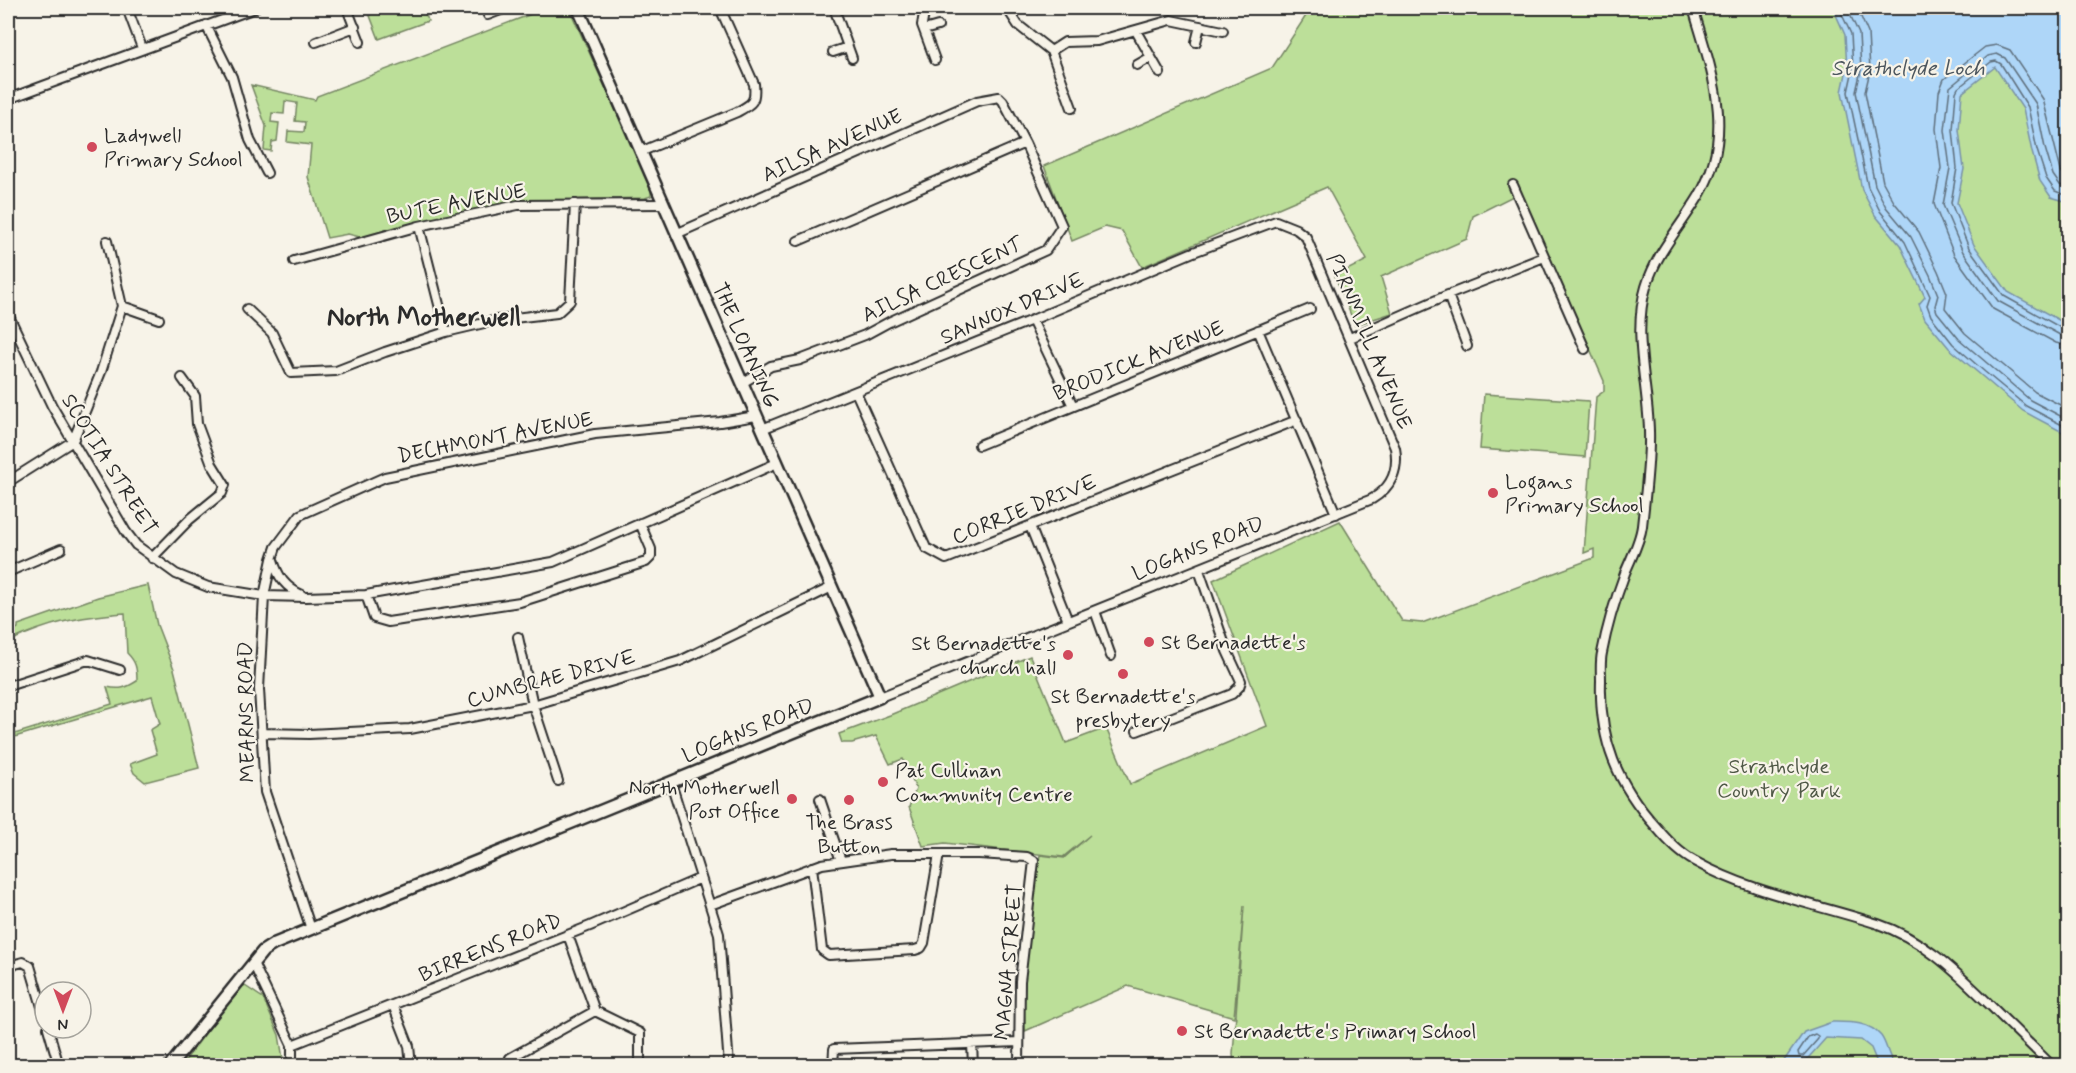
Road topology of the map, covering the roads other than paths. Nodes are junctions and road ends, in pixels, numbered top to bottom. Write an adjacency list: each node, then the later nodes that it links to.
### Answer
1 (127, 8): 23 (street)
2 (255, 8): 12 (street)
3 (347, 8): 15 (street)
4 (500, 8): 11 (street)
5 (578, 8): 35 (street, THE LOANING)
6 (720, 8): 35 (street)
7 (834, 8): 22 (street)
8 (925, 8): 16 (street)
9 (1007, 8): 24 (street)
10 (1693, 8): 122 (street)
11 (488, 15)
12 (206, 25): 23 (street); 36 (street)
13 (938, 26): 16 (street)
14 (1200, 26): 17 (street); 18 (street); 21 (street)
15 (355, 27): 19 (street); 20 (street)
16 (924, 30): 28 (street)
17 (1136, 31): 24 (street); 26 (street)
18 (1222, 31)
19 (316, 42)
20 (360, 42)
21 (1196, 42)
22 (848, 47): 25 (street); 27 (street)
23 (142, 48): 31 (street)
24 (1051, 51): 33 (street)
25 (833, 52)
26 (1151, 57): 29 (street); 30 (street)
27 (852, 58)
28 (935, 60)
29 (1137, 64)
30 (1160, 73)
31 (8, 99)
32 (1003, 101): 34 (street, AILSA CRESCENT); 42 (street, AILSA AVENUE)
33 (1072, 108)
34 (1025, 143): 44 (street); 60 (street, AILSA CRESCENT)
35 (640, 152): 39 (street, THE LOANING)
36 (267, 173)
37 (1513, 185): 45 (street)
38 (575, 204): 39 (street, BUTE AVENUE); 41 (street, BUTE AVENUE); 55 (street)
39 (663, 204): 42 (street, THE LOANING)
40 (1276, 221): 53 (street, SANNOX DRIVE); 56 (street, PIRNMILL AVENUE)
41 (419, 226): 46 (street, BUTE AVENUE); 55 (street)
42 (676, 234): 60 (street, THE LOANING)
43 (107, 241): 48 (street)
44 (798, 241)
45 (1544, 257): 47 (street); 57 (street)
46 (294, 261)
47 (1448, 294): 56 (street); 58 (street)
48 (122, 306): 52 (street); 66 (street)
49 (247, 309): 55 (street)
50 (1310, 309): 54 (street, BRODICK AVENUE)
51 (8, 314): 66 (street, SCOTIA STREET)
52 (159, 319)
53 (1032, 320): 61 (street, SANNOX DRIVE); 62 (street)
54 (1258, 330): 62 (street, BRODICK AVENUE); 64 (street)
55 (446, 332)
56 (1350, 338): 70 (street, PIRNMILL AVENUE)
57 (1591, 338)
58 (1467, 346)
59 (182, 378): 75 (street)
60 (742, 383): 63 (street, THE LOANING)
61 (856, 392): 65 (street, SANNOX DRIVE); 73 (street, CORRIE DRIVE)
62 (1073, 406): 67 (street, BRODICK AVENUE)
63 (756, 416): 65 (street, THE LOANING); 76 (street, DECHMONT AVENUE)
64 (1297, 420): 71 (street); 73 (street, CORRIE DRIVE)
65 (762, 429): 68 (street, THE LOANING)
66 (73, 441): 69 (street); 75 (street, SCOTIA STREET)
67 (979, 445)
68 (777, 463): 72 (street, SCOTIA STREET); 79 (street, THE LOANING)
69 (8, 482)
70 (1383, 491): 71 (street, LOGANS ROAD)
71 (1336, 514): 77 (street, LOGANS ROAD)
72 (640, 523): 80 (street, SCOTIA STREET); 80 (street)
73 (1030, 526): 84 (street)
74 (61, 549): 78 (street)
75 (152, 558): 81 (street, SCOTIA STREET)
76 (272, 559): 81 (street, DECHMONT AVENUE); 82 (street)
77 (1199, 570): 83 (street, LOGANS ROAD); 91 (street)
78 (8, 572)
79 (832, 587): 89 (street, THE LOANING); 90 (street, CUMBRAE DRIVE)
80 (366, 595): 82 (street, SCOTIA STREET)
81 (264, 596): 82 (street, SCOTIA STREET); 92 (street, MEARNS ROAD)
82 (306, 597)
83 (1095, 611): 84 (street, LOGANS ROAD); 86 (street)
84 (1068, 621): 89 (street, LOGANS ROAD)
85 (518, 637): 90 (street)
86 (1111, 656)
87 (120, 670): 88 (street)
88 (8, 686)
89 (880, 697): 94 (street, LOGANS ROAD)
90 (532, 705): 92 (street, CUMBRAE DRIVE); 93 (street)
91 (1137, 731)
92 (262, 733): 101 (street, MEARNS ROAD)
93 (558, 781)
94 (671, 783): 99 (street); 101 (street, LOGANS ROAD)
95 (820, 799): 97 (street)
96 (939, 854): 97 (street); 98 (street); 109 (street, MAGNA STREET)
97 (841, 861): 98 (street)
98 (812, 867): 100 (street)
99 (701, 878): 100 (street); 102 (street, BIRRENS ROAD)
100 (710, 905): 118 (street)
101 (311, 929): 103 (street, LOGANS ROAD)
102 (568, 935): 106 (street, BIRRENS ROAD); 107 (street)
103 (254, 963): 111 (street); 113 (street, LOGANS ROAD)
104 (8, 966): 105 (street)
105 (34, 980)
106 (393, 1005): 111 (street, BIRRENS ROAD); 115 (street)
107 (595, 1011): 116 (street); 117 (street)
108 (52, 1040): 112 (street)
109 (1019, 1042): 110 (street); 121 (street, MAGNA STREET)
110 (972, 1043): 119 (street); 120 (street)
111 (292, 1045): 114 (street)
112 (59, 1065)
113 (170, 1065)
114 (292, 1065)
115 (411, 1065)
116 (511, 1065)
117 (640, 1065)
118 (729, 1065)
119 (834, 1065)
120 (973, 1065)
121 (1019, 1065)
122 (2052, 1065)

